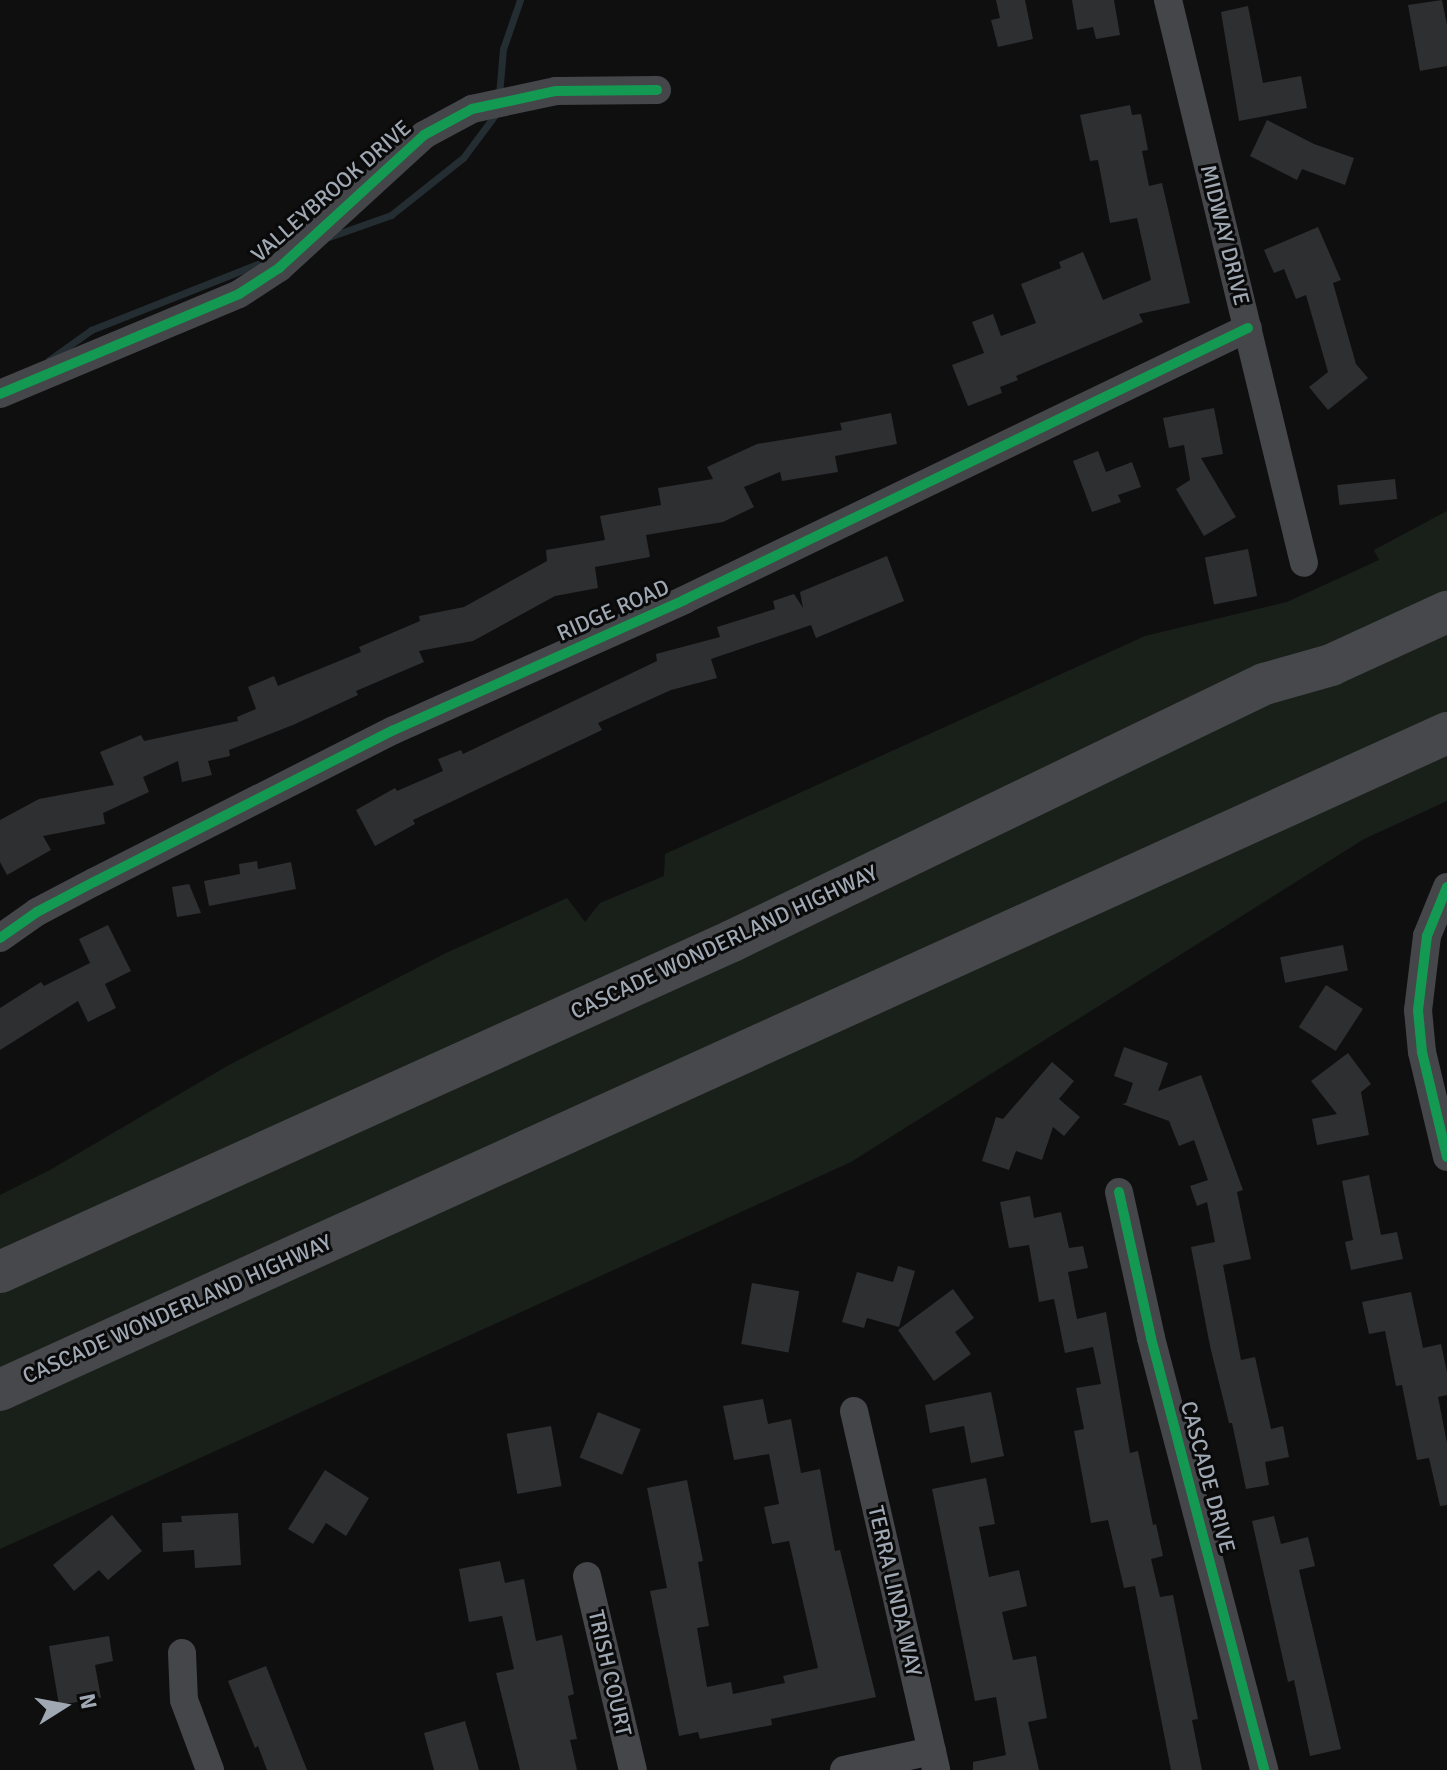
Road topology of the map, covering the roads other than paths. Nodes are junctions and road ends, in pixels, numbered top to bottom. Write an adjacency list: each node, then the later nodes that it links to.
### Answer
1 (1168, 0): 3 (street, MIDWAY DRIVE)
2 (657, 90): 4 (street, VALLEYBROOK DRIVE)
3 (1248, 328): 5 (street, MIDWAY DRIVE); 13 (street, RIDGE ROAD)
4 (0, 394)
5 (1304, 563)
6 (1447, 584): 8 (highway)
7 (1447, 612): 8 (highway, CASCADE WONDERLAND HIGHWAY)
8 (1264, 684): 16 (highway, CASCADE WONDERLAND HIGHWAY)
9 (1447, 733): 11 (highway, CASCADE WONDERLAND HIGHWAY)
10 (1447, 751): 11 (highway)
11 (1336, 781): 17 (highway, CASCADE WONDERLAND HIGHWAY)
12 (1447, 887): 14 (street)
13 (0, 938)
14 (1447, 1157)
15 (1119, 1192): 27 (street, CASCADE DRIVE)
16 (2, 1270)
17 (90, 1349): 18 (highway, CASCADE WONDERLAND HIGHWAY); 19 (highway)
18 (0, 1390)
19 (0, 1406)
20 (854, 1411): 23 (street, TERRA LINDA WAY)
21 (587, 1576): 25 (street, TRISH COURT)
22 (182, 1653): 24 (street)
23 (934, 1760): 26 (street)
24 (210, 1770)
25 (633, 1770)
26 (844, 1770)
27 (1264, 1770)

